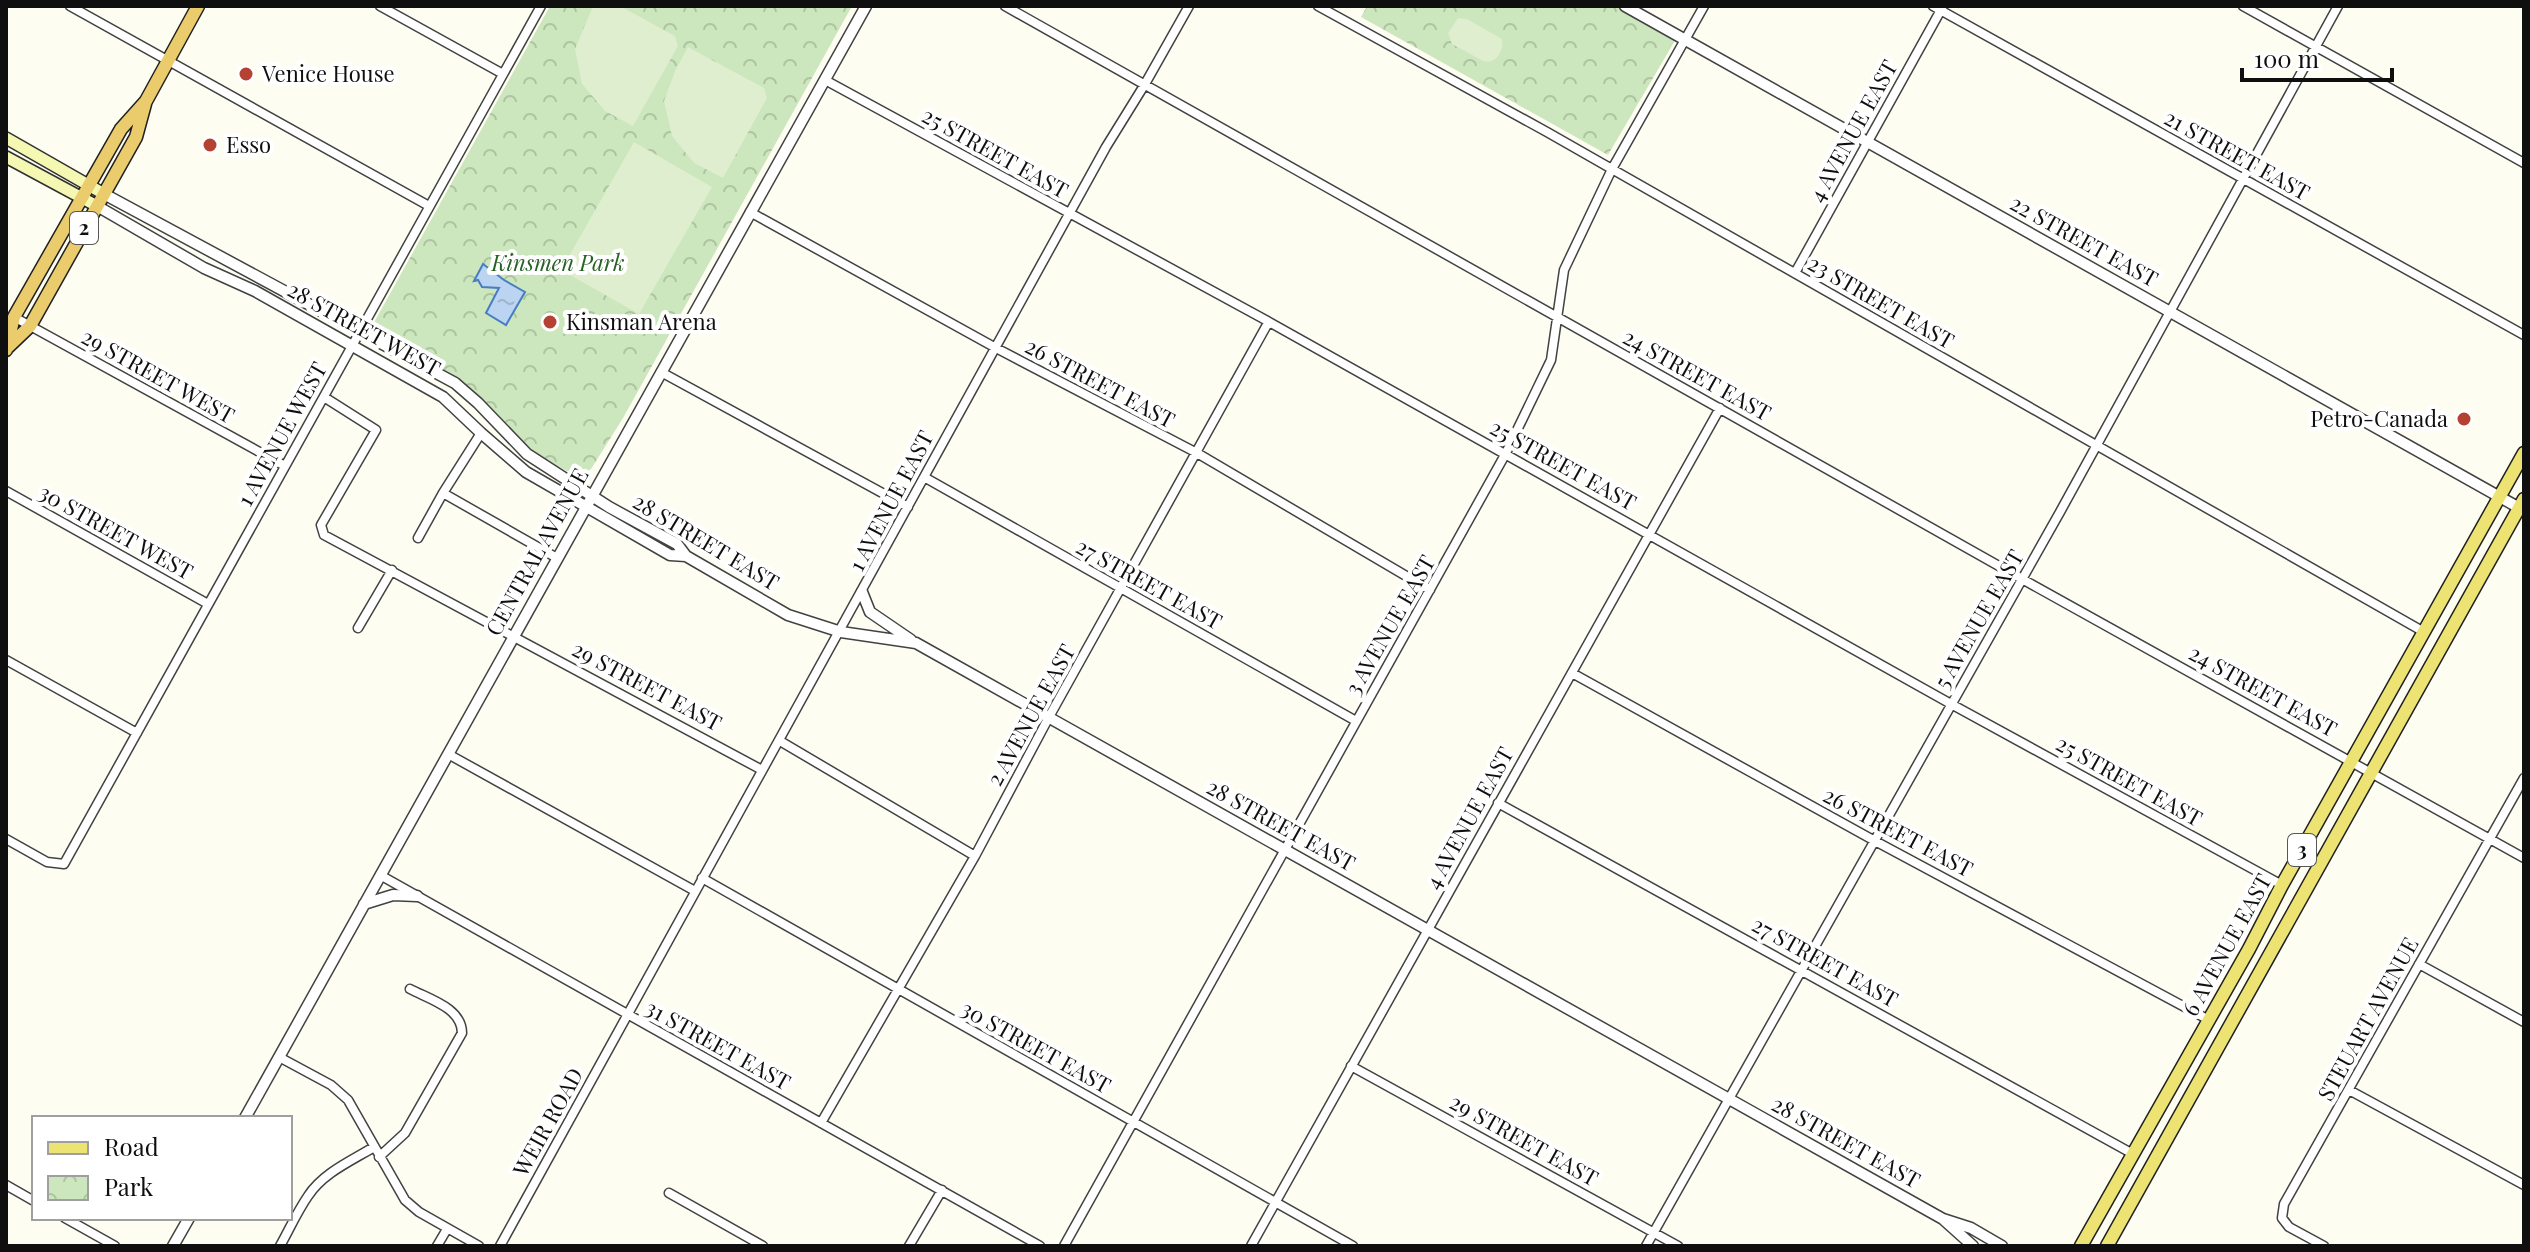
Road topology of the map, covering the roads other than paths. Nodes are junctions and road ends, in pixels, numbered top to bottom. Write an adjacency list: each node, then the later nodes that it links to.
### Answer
1 (70, 6): 16 (street)
2 (198, 6): 16 (highway, 2)
3 (380, 6): 17 (street)
4 (541, 6): 17 (street, 1 AVENUE WEST)
5 (866, 6): 18 (street, CENTRAL AVENUE)
6 (1005, 6): 19 (street, 24 STREET EAST)
7 (1189, 6): 19 (street, 1 AVENUE EAST)
8 (1318, 6): 25 (street, 23 STREET EAST)
9 (1625, 6): 14 (street, 22 STREET EAST)
10 (1704, 6): 14 (street, 3 AVENUE EAST)
11 (2243, 6): 15 (street)
12 (2338, 6): 15 (street, 5 AVENUE EAST)
13 (1939, 7): 22 (street, 4 AVENUE EAST); 26 (street, 21 STREET EAST)
14 (1685, 40): 22 (street, 22 STREET EAST); 25 (street, 3 AVENUE EAST)
15 (2316, 48): 24 (street); 26 (street, 5 AVENUE EAST)
16 (168, 61): 20 (highway, 2); 31 (street)
17 (503, 74): 31 (street, 1 AVENUE WEST)
18 (825, 80): 32 (street, CENTRAL AVENUE); 33 (street, 25 STREET EAST)
19 (1145, 84): 33 (street, 1 AVENUE EAST); 37 (street, 24 STREET EAST)
20 (146, 101): 27 (highway, 2); 28 (highway, 2)
21 (6, 138): 27 (main road, 28 STREET WEST)
22 (1867, 143): 34 (street, 4 AVENUE EAST); 35 (street, 22 STREET EAST)
23 (6, 157): 29 (main road, 28 STREET WEST)
24 (2524, 163)
25 (1612, 169): 34 (street, 23 STREET EAST); 37 (street, 3 AVENUE EAST)
26 (2244, 179): 35 (street, 5 AVENUE EAST); 41 (street, 21 STREET EAST)
27 (89, 185): 28 (main road, 28 STREET WEST); 29 (highway, 2)
28 (104, 194): 30 (highway, 2); 40 (street, 28 STREET WEST)
29 (82, 198): 30 (main road, 28 STREET WEST); 36 (highway, 2)
30 (97, 206): 39 (highway, 2); 42 (street, 28 STREET WEST)
31 (429, 206): 40 (street, 1 AVENUE WEST)
32 (750, 212): 44 (street, 26 STREET EAST); 45 (street, CENTRAL AVENUE)
33 (1070, 214): 38 (street, 25 STREET EAST); 44 (street, 1 AVENUE EAST)
34 (1795, 273): 49 (street, 23 STREET EAST)
35 (2170, 312): 49 (street, 5 AVENUE EAST); 58 (street, 22 STREET EAST)
36 (14, 317): 39 (street, 29 STREET WEST); 43 (highway, 2)
37 (1557, 317): 47 (street, 24 STREET EAST); 51 (street, 3 AVENUE EAST)
38 (1268, 323): 50 (street, 2 AVENUE EAST); 51 (street, 25 STREET EAST)
39 (30, 326): 43 (highway, 2); 53 (street, 29 STREET WEST)
40 (359, 331): 42 (street, 1 AVENUE WEST); 57 (street, 28 STREET WEST)
41 (2524, 335)
42 (352, 346): 46 (street, 1 AVENUE WEST); 48 (street, 28 STREET WEST)
43 (7, 348)
44 (996, 348): 50 (street, 26 STREET EAST); 54 (street, 1 AVENUE EAST)
45 (661, 372): 57 (street, CENTRAL AVENUE); 61 (street)
46 (324, 397): 53 (street, 1 AVENUE WEST); 66 (street, 29 STREET EAST)
47 (1720, 408): 62 (street, 4 AVENUE EAST); 67 (street, 24 STREET EAST)
48 (481, 433): 56 (street); 60 (street, 28 STREET WEST)
49 (2096, 446): 67 (street, 5 AVENUE EAST); 74 (street, 23 STREET EAST)
50 (1197, 453): 68 (street, 2 AVENUE EAST); 69 (street, 26 STREET EAST)
51 (1506, 453): 62 (street, 25 STREET EAST); 69 (street, 3 AVENUE EAST)
52 (2524, 453): 58 (main road, 6 AVENUE EAST / 3)
53 (285, 466): 71 (street, 1 AVENUE WEST)
54 (924, 477): 61 (street, 1 AVENUE EAST); 68 (street, 27 STREET EAST)
55 (6, 491): 71 (street, 30 STREET WEST)
56 (443, 493): 63 (street); 65 (street)
57 (592, 495): 60 (street, CENTRAL AVENUE); 64 (street, 28 STREET EAST)
58 (2499, 497): 59 (street, 22 STREET EAST); 74 (main road, 6 AVENUE EAST / 3)
59 (2522, 506): 87 (main road, 6 AVENUE EAST / 3)
60 (585, 507): 64 (street, 28 STREET WEST); 65 (street, CENTRAL AVENUE)
61 (908, 507): 70 (street, 1 AVENUE EAST)
62 (1650, 535): 78 (street, 4 AVENUE EAST); 79 (street, 25 STREET EAST)
63 (418, 538)
64 (686, 556): 73 (street, 28 STREET EAST)
65 (557, 558): 75 (street, CENTRAL AVENUE)
66 (392, 570): 72 (street); 75 (street, 29 STREET EAST)
67 (2022, 579): 79 (street, 5 AVENUE EAST); 85 (street, 24 STREET EAST)
68 (1120, 589): 80 (street, 2 AVENUE EAST); 81 (street, 27 STREET EAST)
69 (1430, 590): 81 (street, 3 AVENUE EAST)
70 (862, 592): 73 (street, 1 AVENUE EAST); 76 (street)
71 (208, 604): 82 (street, 1 AVENUE WEST)
72 (358, 628)
73 (841, 632): 76 (street, 28 STREET EAST); 83 (street, 1 AVENUE EAST)
74 (2424, 632): 85 (main road, 6 AVENUE EAST / 3)
75 (514, 635): 84 (street, CENTRAL AVENUE); 86 (street, 29 STREET EAST)
76 (916, 643): 80 (street, 28 STREET EAST)
77 (6, 660): 82 (street)
78 (1572, 673): 89 (street, 4 AVENUE EAST); 92 (street, 26 STREET EAST)
79 (1951, 704): 92 (street, 5 AVENUE EAST); 98 (street, 25 STREET EAST)
80 (1049, 717): 93 (street, 28 STREET EAST); 94 (street, 2 AVENUE EAST)
81 (1356, 721): 93 (street, 3 AVENUE EAST)
82 (137, 733): 90 (street, 1 AVENUE WEST)
83 (780, 741): 86 (street, 1 AVENUE EAST); 94 (street)
84 (448, 754): 96 (street, CENTRAL AVENUE); 99 (street)
85 (2353, 761): 87 (street, 24 STREET EAST); 98 (main road, 6 AVENUE EAST / 3)
86 (762, 770): 97 (street, 1 AVENUE EAST)
87 (2373, 772): 91 (street, 24 STREET EAST); 148 (main road, 6 AVENUE EAST / 3)
88 (2524, 778): 91 (street, STEUART AVENUE)
89 (1498, 803): 102 (street, 4 AVENUE EAST); 104 (street, 27 STREET EAST)
90 (6, 839)
91 (2490, 839): 95 (street, 24 STREET EAST); 103 (street, STEUART AVENUE)
92 (1875, 841): 104 (street, 5 AVENUE EAST); 108 (street, 26 STREET EAST)
93 (1284, 849): 102 (street, 28 STREET EAST); 115 (street, 3 AVENUE EAST)
94 (975, 856): 106 (street, 2 AVENUE EAST)
95 (2524, 858)
96 (380, 875): 100 (street, 31 STREET EAST); 101 (street, CENTRAL AVENUE)
97 (702, 878): 99 (street, 1 AVENUE EAST); 106 (street, 30 STREET EAST)
98 (2282, 885): 108 (main road, 6 AVENUE EAST / 3)
99 (695, 891): 107 (street, 1 AVENUE EAST)
100 (417, 896): 101 (street); 107 (street, 31 STREET EAST)
101 (364, 904): 110 (street, CENTRAL AVENUE)
102 (1428, 930): 111 (street, 4 AVENUE EAST); 113 (street, 28 STREET EAST)
103 (2419, 964): 109 (street); 112 (street, STEUART AVENUE)
104 (1802, 970): 113 (street, 5 AVENUE EAST); 118 (street, 27 STREET EAST)
105 (410, 989): 119 (street)
106 (898, 990): 115 (street, 30 STREET EAST); 116 (street, 2 AVENUE EAST)
107 (627, 1015): 116 (street, 31 STREET EAST); 136 (street, WEIR ROAD)
108 (2209, 1020): 118 (main road, 6 AVENUE EAST / 3)
109 (2524, 1022)
110 (279, 1057): 114 (street, CENTRAL AVENUE); 117 (street)
111 (1351, 1066): 125 (street, 4 AVENUE EAST); 130 (street, 29 STREET EAST)
112 (2349, 1090): 121 (street); 149 (street, STEUART AVENUE)
113 (1729, 1100): 126 (street, 28 STREET EAST); 130 (street, 5 AVENUE EAST)
114 (246, 1116)
115 (1132, 1122): 125 (street, 30 STREET EAST); 140 (street, 3 AVENUE EAST)
116 (821, 1123): 122 (street, 31 STREET EAST)
117 (374, 1147): 119 (street); 133 (street)
118 (2133, 1154): 147 (main road, 6 AVENUE EAST / 3)
119 (379, 1157): 129 (street)
120 (6, 1185): 124 (street)
121 (2524, 1185)
122 (942, 1190): 138 (street); 139 (street, 31 STREET EAST)
123 (669, 1193): 137 (street)
124 (32, 1200)
125 (1275, 1203): 141 (street, 4 AVENUE EAST); 142 (street, 30 STREET EAST)
126 (1943, 1219): 145 (street, 28 STREET EAST); 146 (street, 28 STREET EAST)
127 (69, 1220): 131 (street)
128 (188, 1220): 132 (street)
129 (447, 1229): 134 (street); 135 (street)
130 (1654, 1232): 143 (street, 5 AVENUE EAST); 144 (street, 29 STREET EAST)
131 (115, 1246)
132 (173, 1246)
133 (280, 1246)
134 (437, 1246)
135 (479, 1246)
136 (500, 1246)
137 (763, 1246)
138 (909, 1246)
139 (1040, 1246)
140 (1064, 1246)
141 (1251, 1246)
142 (1353, 1246)
143 (1646, 1246)
144 (1678, 1246)
145 (1973, 1246)
146 (2002, 1246)
147 (2081, 1246)
148 (2107, 1246)
149 (2324, 1246)

